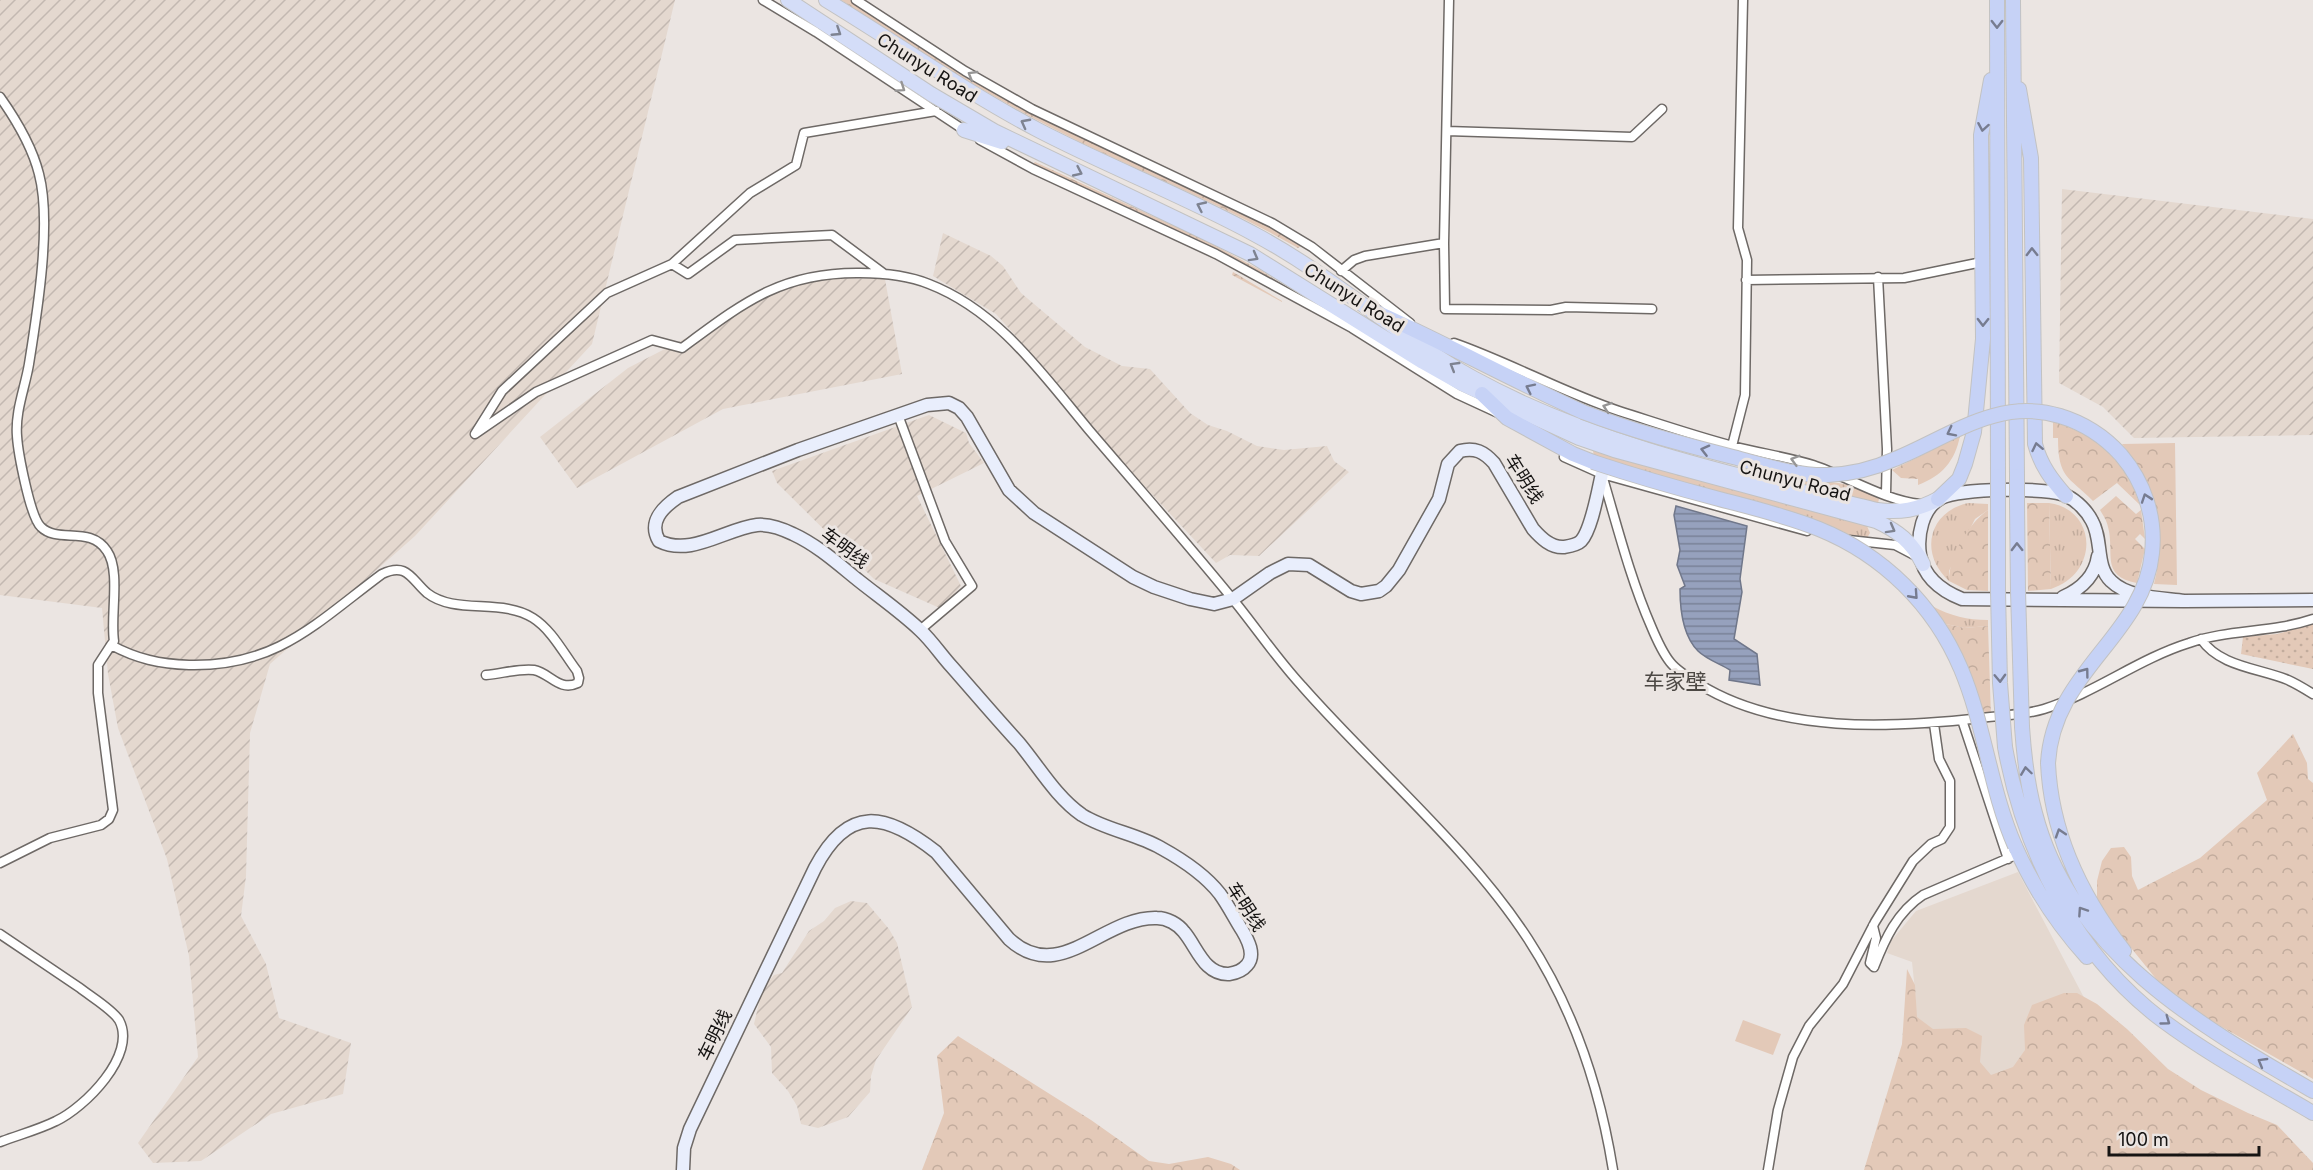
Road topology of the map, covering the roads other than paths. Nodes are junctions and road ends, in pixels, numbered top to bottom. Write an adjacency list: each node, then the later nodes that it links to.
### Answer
1 (764, 0): 13 (street, one-way to 13)
2 (788, 0): 16 (main road, Chunyu Road, one-way to 16)
3 (826, 0): 25 (main road, Chunyu Road, one-way to 3)
4 (856, 0): 20 (street, one-way to 4)
5 (1449, 0): 15 (street)
6 (1743, 0): 23 (street)
7 (1997, 0): 10 (highway, one-way to 10)
8 (2013, 0): 9 (highway)
9 (2012, 48): 35 (highway, one-way to 9); 55 (highway, one-way to 9, bridge)
10 (1997, 49): 18 (highway, one-way to 18); 56 (highway, one-way to 56, bridge)
11 (0, 97): 46 (street)
12 (1662, 108): 15 (street)
13 (936, 111): 14 (street); 19 (street)
14 (964, 130): 16 (main road); 27 (street)
15 (1446, 131): 17 (street)
16 (1042, 155): 24 (main road, Chunyu Road, one-way to 24)
17 (1444, 243): 20 (street); 26 (street)
18 (1982, 262): 22 (street); 36 (highway, one-way to 36)
19 (672, 264): 21 (street); 21 (street)
20 (1341, 271): 28 (street)
21 (883, 273): 39 (street)
22 (1878, 277): 23 (street); 34 (street)
23 (1746, 280): 32 (street)
24 (1303, 287): 27 (main road); 29 (main road, Chunyu Road)
25 (1369, 309): 28 (highway); 36 (main road, Chunyu Road, one-way to 25)
26 (1652, 309)
27 (1352, 328): 31 (street)
28 (1422, 332): 32 (street, one-way to 28); 55 (highway, one-way to 28, bridge)
29 (1482, 394): 31 (highway); 38 (main road, Chunyu Road, one-way to 38)
30 (898, 415): 39 (main road, 车明线); 44 (street); 44 (main road, 车明线)
31 (1507, 418): 33 (street); 51 (highway, one-way to 51, bridge)
32 (1732, 446): 34 (street, one-way to 32)
33 (1602, 474): 38 (street); 39 (main road, 车明线); 50 (street)
34 (1886, 494): 36 (street)
35 (2066, 496): 36 (main road); 37 (main road)
36 (1934, 501): 38 (main road)
37 (2099, 545): 40 (main road); 42 (main road)
38 (1923, 564): 40 (main road)
39 (1233, 599): 61 (street)
40 (2059, 599): 42 (main road)
41 (2313, 600): 42 (main road)
42 (2184, 601)
43 (2313, 619): 45 (street)
44 (920, 630): 60 (main road, 车明线)
45 (2201, 639): 48 (street); 49 (street)
46 (111, 645): 47 (street); 52 (street)
47 (486, 675)
48 (2313, 694)
49 (1962, 720): 50 (street); 51 (street)
50 (1934, 724): 53 (street)
51 (2014, 853): 53 (street); 56 (highway)
52 (0, 863)
53 (1873, 926): 62 (street)
54 (0, 934): 59 (street)
55 (2155, 990): 57 (highway, one-way to 55)
56 (2142, 1003): 58 (highway, one-way to 58)
57 (2313, 1091)
58 (2313, 1113)
59 (0, 1142)
60 (683, 1170)
61 (1613, 1170)
62 (1768, 1170)

